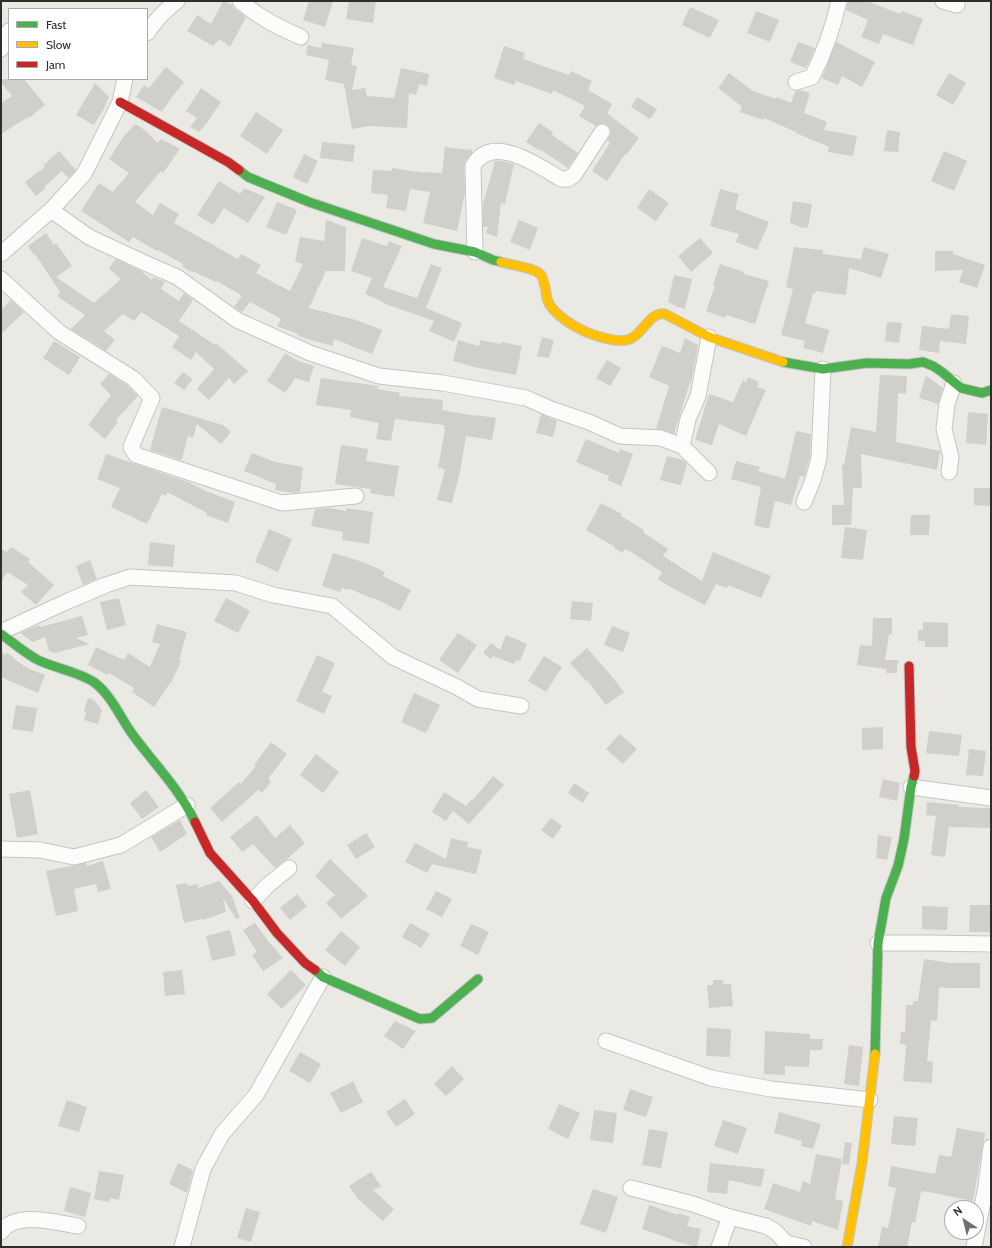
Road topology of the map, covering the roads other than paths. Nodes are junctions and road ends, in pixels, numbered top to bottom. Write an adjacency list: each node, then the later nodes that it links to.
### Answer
1 (177, 1): 4 (street)
2 (240, 1): 6 (street)
3 (839, 1): 9 (street)
4 (148, 32)
5 (8, 33): 7 (street)
6 (301, 36)
7 (1, 49)
8 (125, 80): 10 (street)
9 (796, 82)
10 (120, 102): 12 (street); 13 (street)
11 (602, 132): 13 (street)
12 (51, 210): 14 (street); 20 (street)
13 (476, 252): 16 (street)
14 (1, 254)
15 (1, 279): 23 (street)
16 (709, 337): 17 (street); 20 (street)
17 (823, 368): 18 (street); 24 (street)
18 (954, 383): 19 (street); 21 (street)
19 (991, 390)
20 (682, 446): 22 (street)
21 (949, 472)
22 (709, 473)
23 (356, 496)
24 (804, 502)
25 (1, 633): 27 (street); 30 (street)
26 (909, 666): 28 (street)
27 (521, 706)
28 (911, 787): 29 (street); 34 (street)
29 (991, 798)
30 (187, 805): 31 (street); 33 (street)
31 (1, 849)
32 (289, 868): 33 (street)
33 (253, 901): 36 (street)
34 (878, 943): 35 (street); 39 (street)
35 (991, 944)
36 (323, 977): 37 (street); 47 (street)
37 (478, 979)
38 (606, 1040): 39 (street)
39 (870, 1100): 50 (street)
40 (991, 1147): 41 (street)
41 (989, 1186): 51 (street)
42 (632, 1188): 43 (street)
43 (730, 1217): 46 (street); 48 (street)
44 (78, 1226): 45 (street)
45 (1, 1232)
46 (785, 1245): 49 (street)
47 (182, 1247)
48 (719, 1247)
49 (804, 1247)
50 (846, 1247)
51 (974, 1247)

